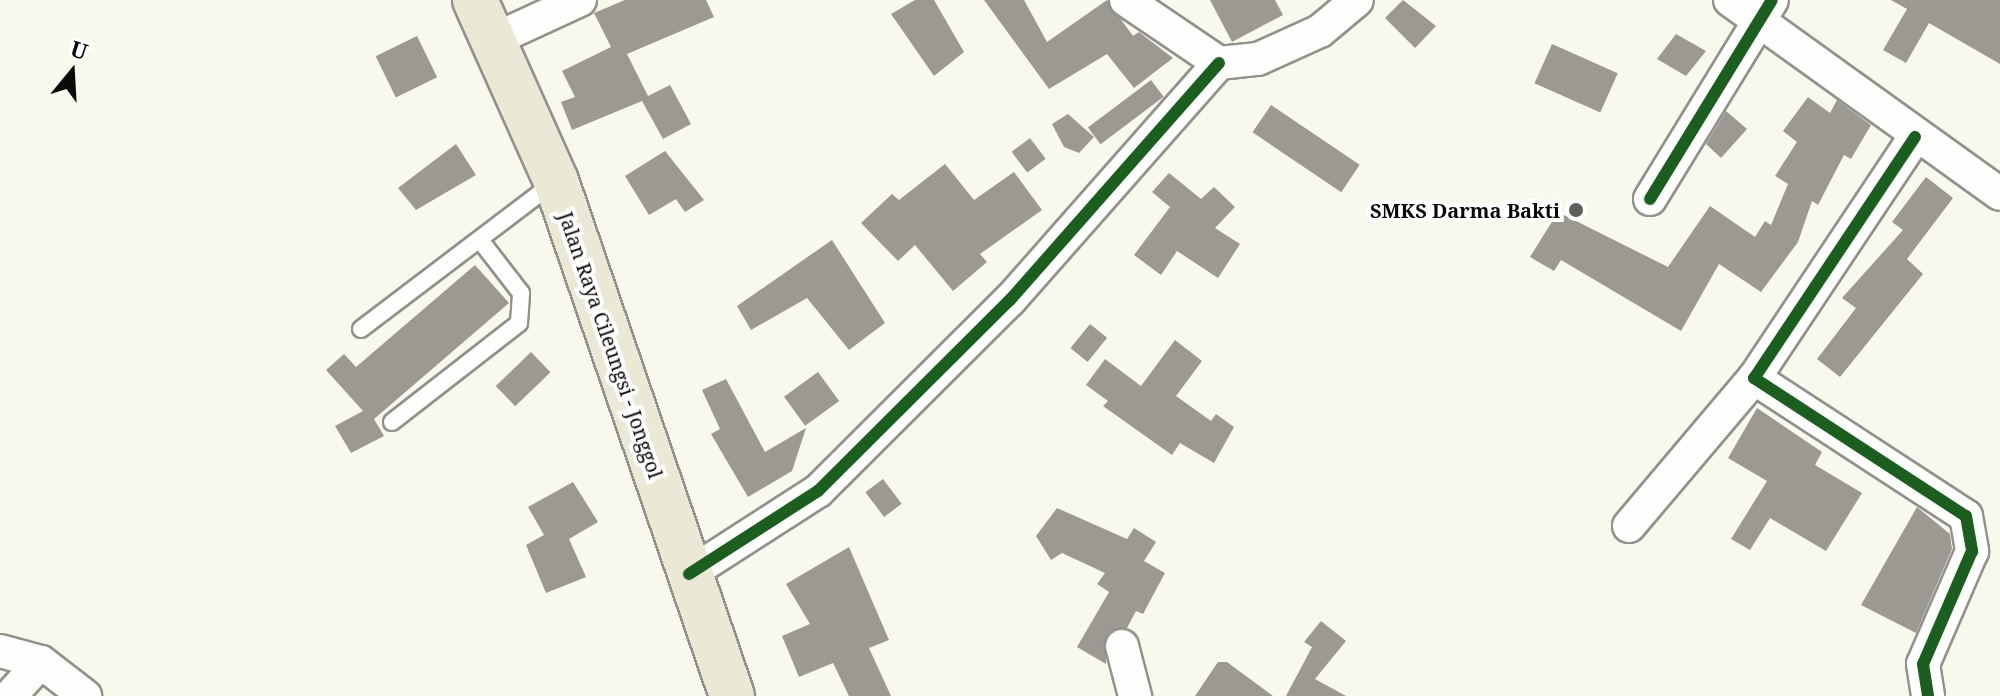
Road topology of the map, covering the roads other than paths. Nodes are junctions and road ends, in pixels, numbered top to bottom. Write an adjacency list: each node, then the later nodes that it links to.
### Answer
1 (475, 0): 7 (main road, Jalan Raya Cileungsi - Jonggol)
2 (580, 0): 7 (street)
3 (1126, 0): 8 (street)
4 (1357, 0): 8 (street)
5 (1730, 0): 6 (street)
6 (1767, 9): 9 (street); 12 (street)
7 (491, 41): 10 (main road, Jalan Raya Cileungsi - Jonggol)
8 (1219, 63): 18 (street)
9 (1915, 137): 11 (street); 15 (street)
10 (556, 181): 13 (lane); 18 (main road, Jalan Raya Cileungsi - Jonggol)
11 (2000, 194)
12 (1650, 199)
13 (480, 240): 14 (lane); 16 (lane)
14 (361, 329)
15 (1754, 378): 17 (street); 26 (street)
16 (392, 422)
17 (1629, 526)
18 (689, 574): 24 (main road, Jalan Raya Cileungsi - Jonggol)
19 (1122, 646): 25 (street)
20 (0, 651): 21 (street)
21 (41, 662): 22 (street); 23 (street)
22 (10, 696)
23 (85, 696)
24 (732, 696)
25 (1135, 696)
26 (1928, 696)

